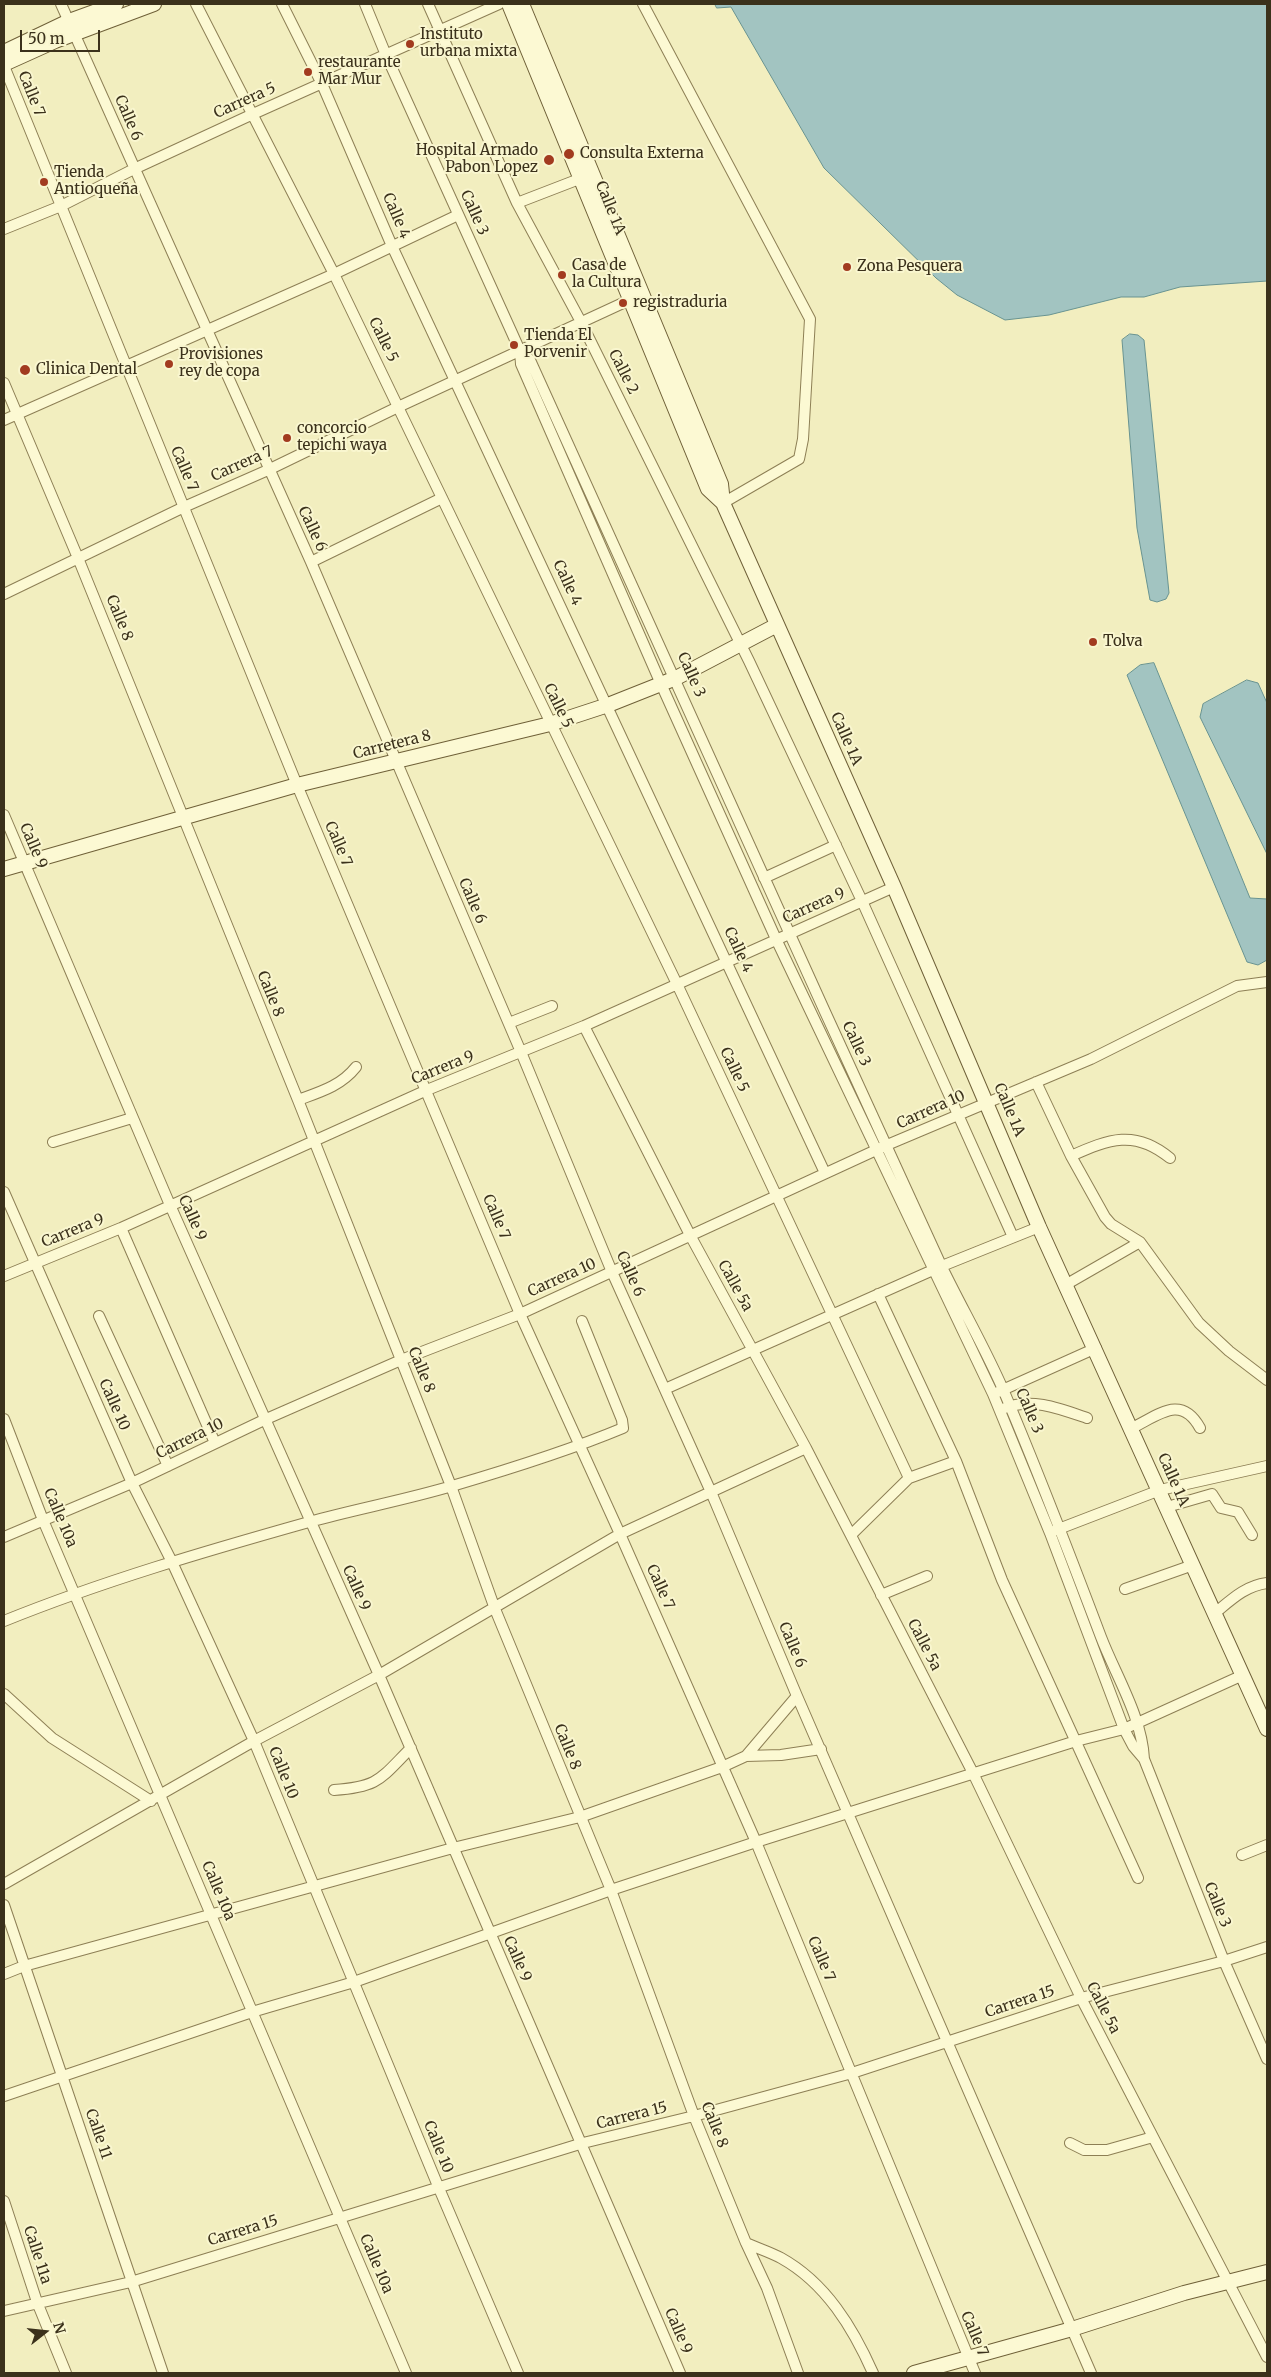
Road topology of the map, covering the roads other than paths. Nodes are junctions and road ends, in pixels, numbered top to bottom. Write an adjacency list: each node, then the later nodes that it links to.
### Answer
1 (61, 4): 12 (street, Calle 6)
2 (116, 4): 12 (street)
3 (154, 4): 12 (street)
4 (196, 4): 18 (street, Calle 5)
5 (282, 4): 17 (street, Calle 4)
6 (366, 4): 15 (street, Calle 3)
7 (428, 4): 13 (street, Calle 2)
8 (499, 4): 13 (street, Carrera 5)
9 (509, 4): 20 (street, Calle 1A)
10 (522, 4): 20 (street, Calle 1A)
11 (643, 4): 39 (street)
12 (72, 27): 14 (street); 16 (street); 19 (street, Calle 6)
13 (439, 30): 15 (street, Carrera 5); 21 (street, Calle 2)
14 (4, 52)
15 (386, 55): 17 (street, Carrera 5); 23 (street, Calle 3)
16 (4, 65): 22 (street, Calle 7)
17 (322, 84): 18 (street, Carrera 5); 25 (street, Calle 4)
18 (252, 114): 19 (street, Carrera 5); 26 (street, Calle 5)
19 (134, 169): 22 (street, Carrera 5); 29 (street, Calle 6)
20 (587, 177): 21 (street); 27 (street, Calle 1A)
21 (516, 203): 28 (street, Calle 2)
22 (61, 206): 24 (street, Carrera 5); 31 (street, Calle 7)
23 (458, 215): 25 (street); 30 (street, Calle 3)
24 (4, 228)
25 (392, 246): 26 (street); 33 (street, Calle 4)
26 (334, 274): 29 (street); 34 (street, Calle 5)
27 (636, 297): 28 (street, Carrera 7); 39 (street, Calle 1A)
28 (581, 322): 30 (street, Carrera 7); 45 (street, Calle 2)
29 (206, 330): 31 (street); 37 (street, Calle 6)
30 (520, 351): 33 (street, Carrera 7); 46 (street, Calle 3); 47 (street, Calle 3)
31 (126, 367): 35 (street); 40 (street, Calle 7)
32 (4, 382): 35 (street, Calle 8)
33 (456, 382): 34 (street, Carrera 7); 48 (street, Calle 4)
34 (398, 406): 37 (street, Carrera 7); 38 (street, Calle 5)
35 (16, 414): 36 (street); 41 (street, Calle 8)
36 (4, 420)
37 (268, 470): 40 (street, Carrera 7); 42 (street, Calle 6)
38 (442, 498): 42 (street); 49 (street, Calle 5)
39 (723, 503): 44 (street, Calle 1A)
40 (184, 507): 41 (street, Carrera 7); 51 (street, Calle 7)
41 (78, 558): 43 (street, Carrera 7); 53 (street, Calle 8)
42 (310, 562): 50 (street, Calle 6)
43 (4, 594)
44 (777, 625): 45 (street, Carretera 8); 58 (street, Calle 1A)
45 (740, 646): 46 (street, Carretera 8); 54 (street, Calle 2)
46 (676, 678): 47 (street, Carretera 8); 57 (street, Calle 3)
47 (661, 684): 48 (street, Carretera 8); 61 (street, Calle 3)
48 (608, 705): 49 (street, Carretera 8); 62 (street, Calle 4)
49 (550, 724): 50 (street, Carretera 8); 64 (street, Calle 5)
50 (395, 760): 51 (street, Carretera 8); 66 (street, Calle 6)
51 (297, 785): 53 (street, Carretera 8); 71 (street, Calle 7)
52 (4, 815): 55 (street, Calle 9)
53 (182, 819): 55 (street, Carretera 8); 72 (street, Calle 8)
54 (836, 845): 57 (street); 59 (street, Calle 2)
55 (24, 865): 56 (street, Carretera 8); 75 (street, Calle 9)
56 (4, 869)
57 (764, 878): 60 (street, Calle 3)
58 (894, 887): 59 (street, Carrera 9); 73 (street, Calle 1A)
59 (862, 901): 60 (street, Carrera 9); 74 (street, Calle 2)
60 (789, 934): 61 (street, Carrera 9); 78 (street, Calle 3)
61 (776, 939): 62 (street, Carrera 9); 79 (street, Calle 3)
62 (727, 962): 64 (street, Carrera 9); 82 (street, Calle 4)
63 (1267, 982): 70 (street, Carrera 10)
64 (677, 984): 67 (street, Carrera 9); 84 (street, Calle 5)
65 (552, 1006): 66 (street)
66 (509, 1024): 68 (street, Calle 6)
67 (584, 1026): 68 (street, Carrera 9); 88 (street, Calle 5a)
68 (521, 1052): 71 (street, Carrera 9); 93 (street, Calle 6)
69 (356, 1066): 72 (street)
70 (1036, 1082): 73 (street, Carrera 10); 80 (street)
71 (426, 1090): 76 (street, Carrera 9); 97 (street, Calle 7)
72 (298, 1100): 76 (street, Calle 8)
73 (987, 1102): 74 (street, Carrera 10); 86 (street, Calle 1A)
74 (958, 1114): 78 (street, Carrera 10); 89 (street, Calle 2)
75 (132, 1118): 77 (street); 85 (street, Calle 9)
76 (313, 1140): 85 (street, Carrera 9); 103 (street, Calle 8)
77 (53, 1142)
78 (887, 1145): 79 (street, Carrera 10); 92 (street, Calle 3)
79 (876, 1150): 82 (street, Carrera 10); 92 (street, Calle 3)
80 (1071, 1156): 81 (street); 90 (street)
81 (1170, 1158)
82 (826, 1173): 84 (street, Carrera 10)
83 (4, 1192): 91 (street, Calle 10)
84 (777, 1196): 88 (street, Carrera 10); 98 (street, Calle 5)
85 (170, 1205): 87 (street, Carrera 9); 112 (street, Calle 9)
86 (1039, 1227): 89 (street); 95 (street, Calle 1A)
87 (121, 1228): 91 (street, Carrera 9); 115 (street)
88 (690, 1236): 93 (street, Carrera 10); 102 (street, Calle 5a)
89 (1013, 1237): 92 (street)
90 (1140, 1242): 95 (street); 104 (street)
91 (35, 1263): 94 (street, Carrera 9); 122 (street, Calle 10)
92 (937, 1268): 96 (street); 106 (street, Calle 3); 107 (street, Calle 3)
93 (612, 1272): 97 (street, Carrera 10); 105 (street, Calle 6)
94 (4, 1276)
95 (1067, 1284): 101 (street, Calle 1A)
96 (878, 1294): 98 (street); 118 (street)
97 (520, 1314): 103 (street, Carrera 10); 116 (street, Calle 7)
98 (832, 1314): 102 (street); 121 (street, Calle 5)
99 (99, 1316): 119 (street)
100 (582, 1321): 116 (street)
101 (1096, 1348): 106 (street); 113 (street, Calle 1A)
102 (753, 1350): 105 (street); 117 (street, Calle 5a)
103 (400, 1360): 112 (street, Carrera 10); 123 (street, Calle 8)
104 (1267, 1380)
105 (665, 1389): 125 (street, Calle 6)
106 (1003, 1390): 107 (street); 108 (street, Calle 3)
107 (993, 1394): 109 (street, Calle 3)
108 (1010, 1406): 109 (street); 110 (street); 129 (street, Calle 3)
109 (999, 1411): 130 (street, Calle 3)
110 (1086, 1418)
111 (4, 1419): 127 (street, Calle 10a)
112 (264, 1420): 115 (street, Carrera 10); 128 (street, Calle 9)
113 (1132, 1428): 114 (street); 124 (street, Calle 1A)
114 (1200, 1428)
115 (215, 1444): 119 (street, Carrera 10)
116 (580, 1445): 123 (street); 131 (street, Calle 7)
117 (806, 1448): 125 (street); 132 (street, Calle 5a)
118 (956, 1461): 121 (street); 153 (street)
119 (168, 1466): 122 (street, Carrera 10)
120 (1267, 1466): 124 (street)
121 (910, 1478): 132 (street)
122 (132, 1483): 127 (street, Carrera 10); 135 (street, Calle 10)
123 (451, 1486): 128 (street); 142 (street, Calle 8)
124 (1160, 1490): 126 (street, Calle 1A); 129 (street)
125 (711, 1492): 131 (street); 148 (street, Calle 6)
126 (1167, 1506): 133 (street); 136 (street, Calle 1A)
127 (43, 1520): 134 (street, Carrera 10); 140 (street, Calle 10a)
128 (310, 1522): 135 (street); 145 (street, Calle 9)
129 (1061, 1528): 130 (street); 149 (street, Calle 3)
130 (1050, 1533): 150 (street, Calle 3)
131 (620, 1534): 142 (street); 158 (street, Calle 7)
132 (851, 1535): 141 (street, Calle 5a)
133 (1252, 1535)
134 (4, 1537)
135 (172, 1562): 140 (street); 152 (street, Calle 10)
136 (1193, 1565): 139 (street); 143 (street, Calle 1A)
137 (927, 1576): 141 (street)
138 (1267, 1582): 143 (street)
139 (1125, 1589)
140 (75, 1593): 144 (street); 161 (street, Calle 10a)
141 (882, 1594): 159 (street, Calle 5a)
142 (495, 1609): 145 (street); 164 (street, Calle 8)
143 (1215, 1613): 146 (street, Calle 1A)
144 (4, 1621)
145 (379, 1675): 152 (street); 154 (street, Calle 9)
146 (1243, 1675): 149 (street); 151 (street, Calle 1A)
147 (4, 1694): 162 (street)
148 (796, 1696): 155 (street, Calle 6); 156 (street)
149 (1137, 1724): 150 (street); 157 (street, Calle 3)
150 (1124, 1729): 153 (street); 157 (street, Calle 3)
151 (1267, 1730)
152 (254, 1741): 161 (street); 171 (street, Calle 10)
153 (1076, 1741): 159 (street); 169 (street)
154 (410, 1748): 160 (street); 167 (street, Calle 9)
155 (821, 1749): 156 (street); 163 (street, Calle 6)
156 (746, 1756): 158 (street)
157 (1144, 1759): 177 (street, Calle 3)
158 (722, 1767): 164 (street); 165 (street, Calle 7)
159 (973, 1773): 163 (street); 181 (street, Calle 5a)
160 (334, 1790)
161 (162, 1795): 162 (street); 174 (street, Calle 10a)
162 (151, 1801): 170 (street)
163 (848, 1813): 165 (street); 183 (street, Calle 6)
164 (580, 1817): 167 (street); 172 (street, Calle 8)
165 (756, 1842): 172 (street); 185 (street, Calle 7)
166 (1267, 1845): 168 (street)
167 (453, 1848): 171 (street); 175 (street, Calle 9)
168 (1242, 1855)
169 (1138, 1878)
170 (4, 1884)
171 (314, 1886): 174 (street); 180 (street, Calle 10)
172 (611, 1890): 175 (street); 188 (street, Calle 8)
173 (4, 1905): 178 (street, Calle 11)
174 (210, 1913): 178 (street); 182 (street, Calle 10a)
175 (490, 1934): 180 (street); 190 (street, Calle 9)
176 (1267, 1948): 177 (street, Carrera 15)
177 (1224, 1961): 181 (street, Carrera 15); 184 (street, Calle 3)
178 (24, 1966): 179 (street); 186 (street, Calle 11)
179 (4, 1974)
180 (354, 1982): 182 (street); 192 (street, Calle 10)
181 (1081, 1998): 183 (street, Carrera 15); 189 (street, Calle 5a)
182 (252, 2012): 186 (street); 194 (street, Calle 10a)
183 (946, 2042): 185 (street, Carrera 15); 201 (street, Calle 6)
184 (1267, 2060)
185 (852, 2073): 188 (street, Carrera 15); 203 (street, Calle 7)
186 (62, 2077): 187 (street); 197 (street, Calle 11)
187 (4, 2096)
188 (694, 2116): 190 (street, Carrera 15); 195 (street, Calle 8)
189 (1153, 2137): 191 (street); 198 (street, Calle 5a)
190 (582, 2143): 192 (street, Carrera 15); 208 (street, Calle 9)
191 (1070, 2143)
192 (438, 2186): 194 (street, Carrera 15); 207 (street, Calle 10)
193 (4, 2200): 199 (street, Calle 11a)
194 (340, 2218): 197 (street, Carrera 15); 206 (street, Calle 10a)
195 (746, 2243): 209 (street, Calle 8); 210 (street)
196 (1267, 2272): 198 (street)
197 (132, 2282): 199 (street, Carrera 15); 205 (street, Calle 11)
198 (1228, 2282): 201 (street); 202 (street, Calle 5a)
199 (37, 2302): 200 (street, Carrera 15); 204 (street, Calle 11a)
200 (4, 2311)
201 (1072, 2329): 203 (street); 213 (street, Calle 6)
202 (1267, 2356)
203 (967, 2357): 211 (street); 212 (street, Calle 7)
204 (66, 2373)
205 (163, 2373)
206 (406, 2373)
207 (518, 2373)
208 (680, 2373)
209 (798, 2373)
210 (874, 2373)
211 (914, 2373)
212 (975, 2373)
213 (1090, 2373)

